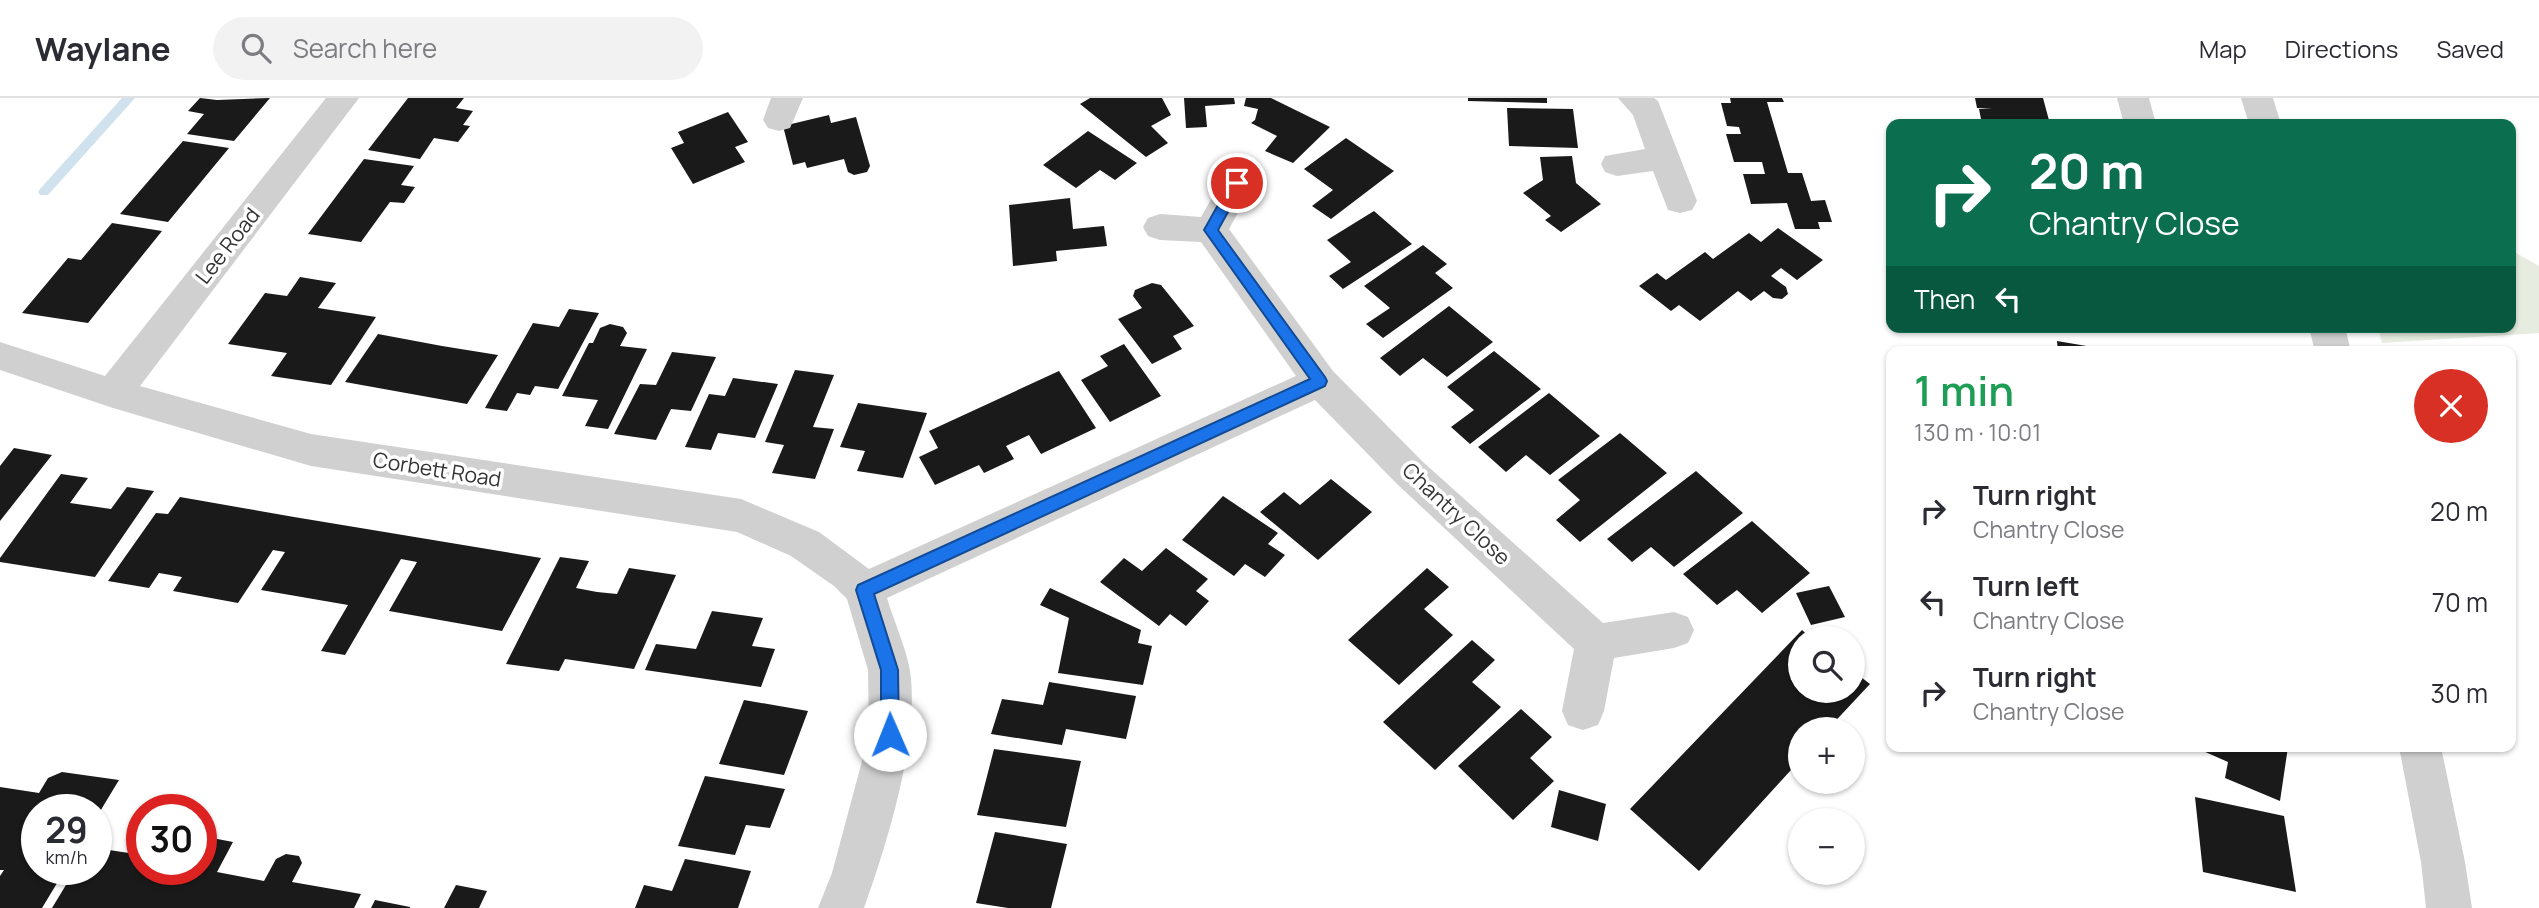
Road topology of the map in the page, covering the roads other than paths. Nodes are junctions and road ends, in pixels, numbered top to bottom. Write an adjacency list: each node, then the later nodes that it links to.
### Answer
1 (342, 98): 15 (street, Lee Road)
2 (1634, 98): 7 (street)
3 (2133, 98): 5 (street)
4 (2257, 98): 6 (street)
5 (2139, 119)
6 (2263, 119)
7 (1666, 158): 8 (street); 10 (street)
8 (1616, 164)
9 (1237, 183): 12 (street)
10 (1680, 201)
11 (1160, 227): 12 (street)
12 (1211, 230): 14 (street, Chantry Close)
13 (0, 356): 15 (street, Corbett Road)
14 (1320, 381): 16 (street); 18 (street, Chantry Close)
15 (113, 393): 16 (street, Corbett Road)
16 (864, 590): 21 (street)
17 (1674, 630): 18 (street)
18 (1596, 643): 19 (street)
19 (1583, 710)
20 (2421, 752): 22 (street)
21 (842, 908)
22 (2449, 908)

